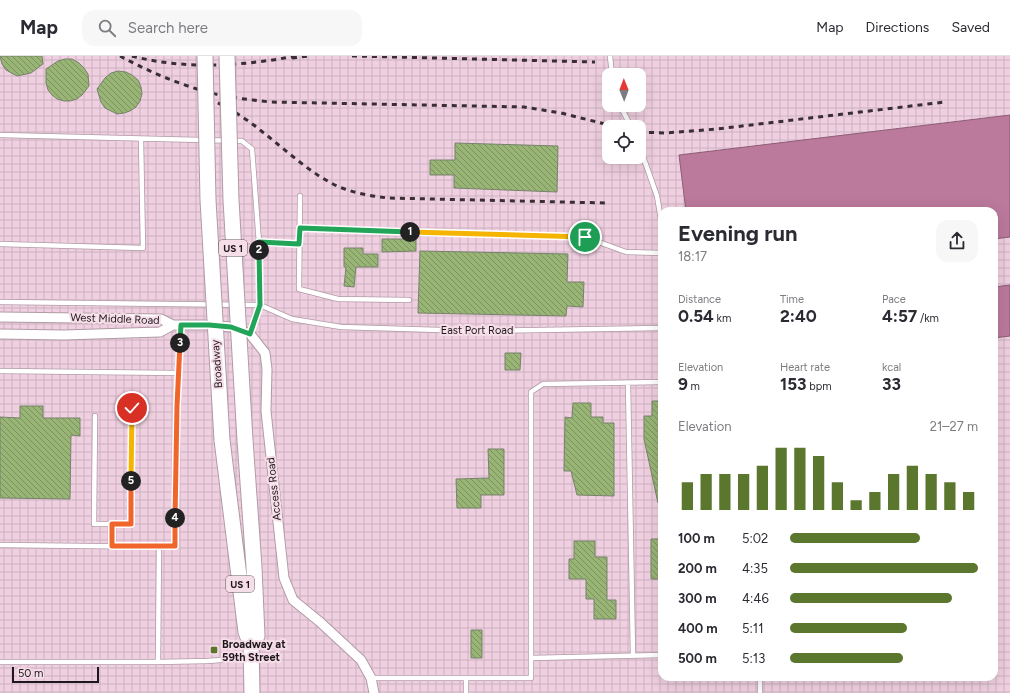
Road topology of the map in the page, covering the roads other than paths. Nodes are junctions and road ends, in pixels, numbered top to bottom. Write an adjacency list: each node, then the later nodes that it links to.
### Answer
1 (205, 56): 33 (main road, Broadway / US 1, bridge)
2 (227, 56): 33 (main road, Broadway / US 1, bridge)
3 (610, 56): 4 (lane)
4 (611, 68)
5 (0, 136): 6 (lane)
6 (141, 139): 11 (lane); 12 (lane)
7 (646, 164): 9 (lane)
8 (300, 196): 10 (lane)
9 (659, 207)
10 (300, 228): 13 (lane); 14 (lane)
11 (259, 242): 13 (lane); 17 (lane)
12 (0, 244)
13 (299, 244): 15 (lane)
14 (658, 253)
15 (409, 300)
16 (0, 302): 17 (lane)
17 (260, 305): 20 (lane, East Port Road); 22 (lane)
18 (0, 317): 19 (street, West Middle Road)
19 (177, 325): 21 (street, West Middle Road); 22 (street); 24 (lane)
20 (658, 328)
21 (0, 334)
22 (250, 334): 39 (street, Access Road)
23 (0, 371): 24 (lane)
24 (178, 373): 32 (lane)
25 (658, 382): 26 (lane)
26 (628, 383): 35 (lane); 36 (lane)
27 (132, 408): 29 (lane)
28 (95, 416): 29 (lane)
29 (112, 524): 31 (lane)
30 (0, 545): 31 (lane)
31 (112, 546): 32 (lane)
32 (159, 546): 38 (lane)
33 (251, 651): 38 (lane); 42 (main road, Broadway / US 1)
34 (658, 654): 35 (lane)
35 (633, 655): 36 (lane)
36 (531, 658): 40 (lane)
37 (0, 662): 38 (lane)
38 (158, 662)
39 (371, 678): 40 (lane); 43 (street, Access Road)
40 (466, 678): 44 (lane)
41 (760, 681): 45 (lane)
42 (252, 693)
43 (374, 693)
44 (466, 693)
45 (760, 693)

